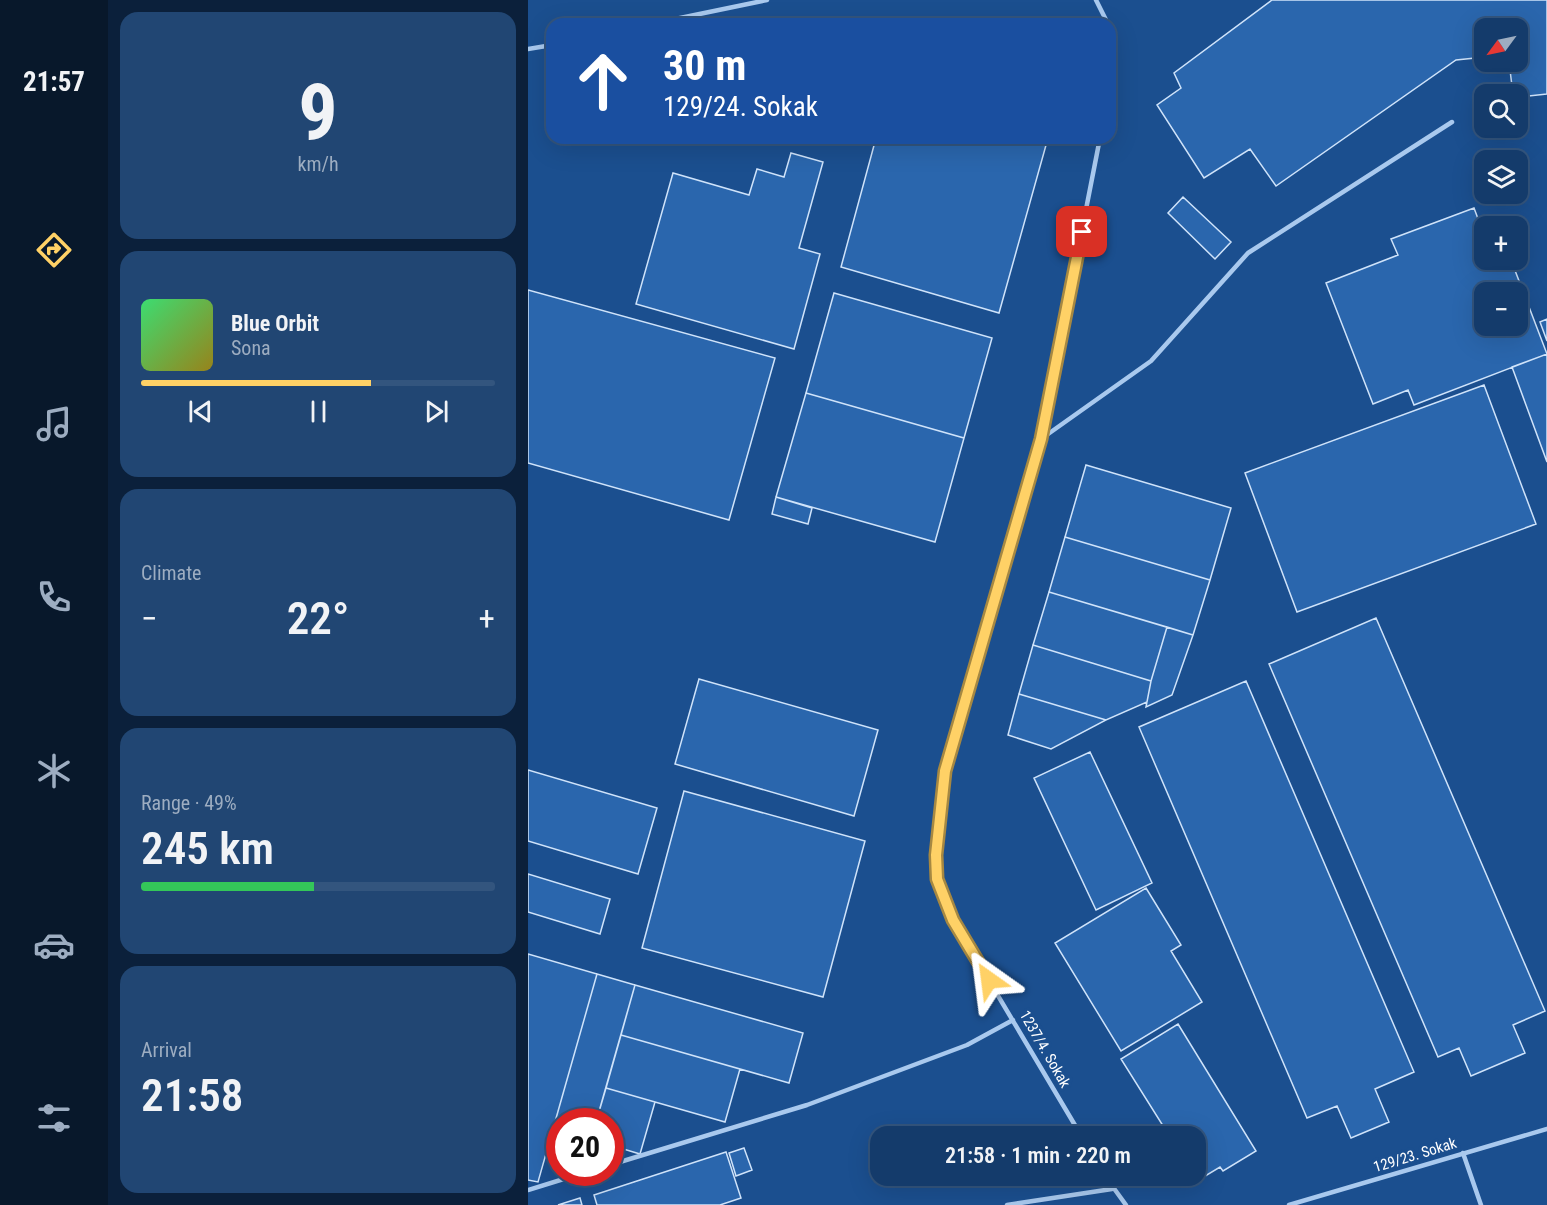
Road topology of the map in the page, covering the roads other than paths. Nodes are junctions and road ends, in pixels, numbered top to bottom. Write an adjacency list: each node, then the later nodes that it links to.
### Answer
1 (767, 0): 3 (lane)
2 (1096, 0): 4 (lane)
3 (680, 18)
4 (1104, 18)
5 (546, 46): 6 (lane)
6 (528, 50)
7 (1452, 122): 9 (lane)
8 (1099, 144): 9 (lane)
9 (1041, 439): 10 (lane, 1237/4. Sokak)
10 (1013, 1020): 11 (lane, 1237/4. Sokak); 14 (lane)
11 (1076, 1126)
12 (1547, 1129): 13 (lane, 129/23. Sokak)
13 (1463, 1153): 21 (lane, 129/23. Sokak); 22 (lane)
14 (624, 1160)
15 (546, 1184): 18 (lane)
16 (1110, 1186): 17 (lane)
17 (1112, 1189): 19 (lane); 20 (lane)
18 (528, 1190)
19 (1008, 1205)
20 (1126, 1205)
21 (1289, 1205)
22 (1481, 1205)

